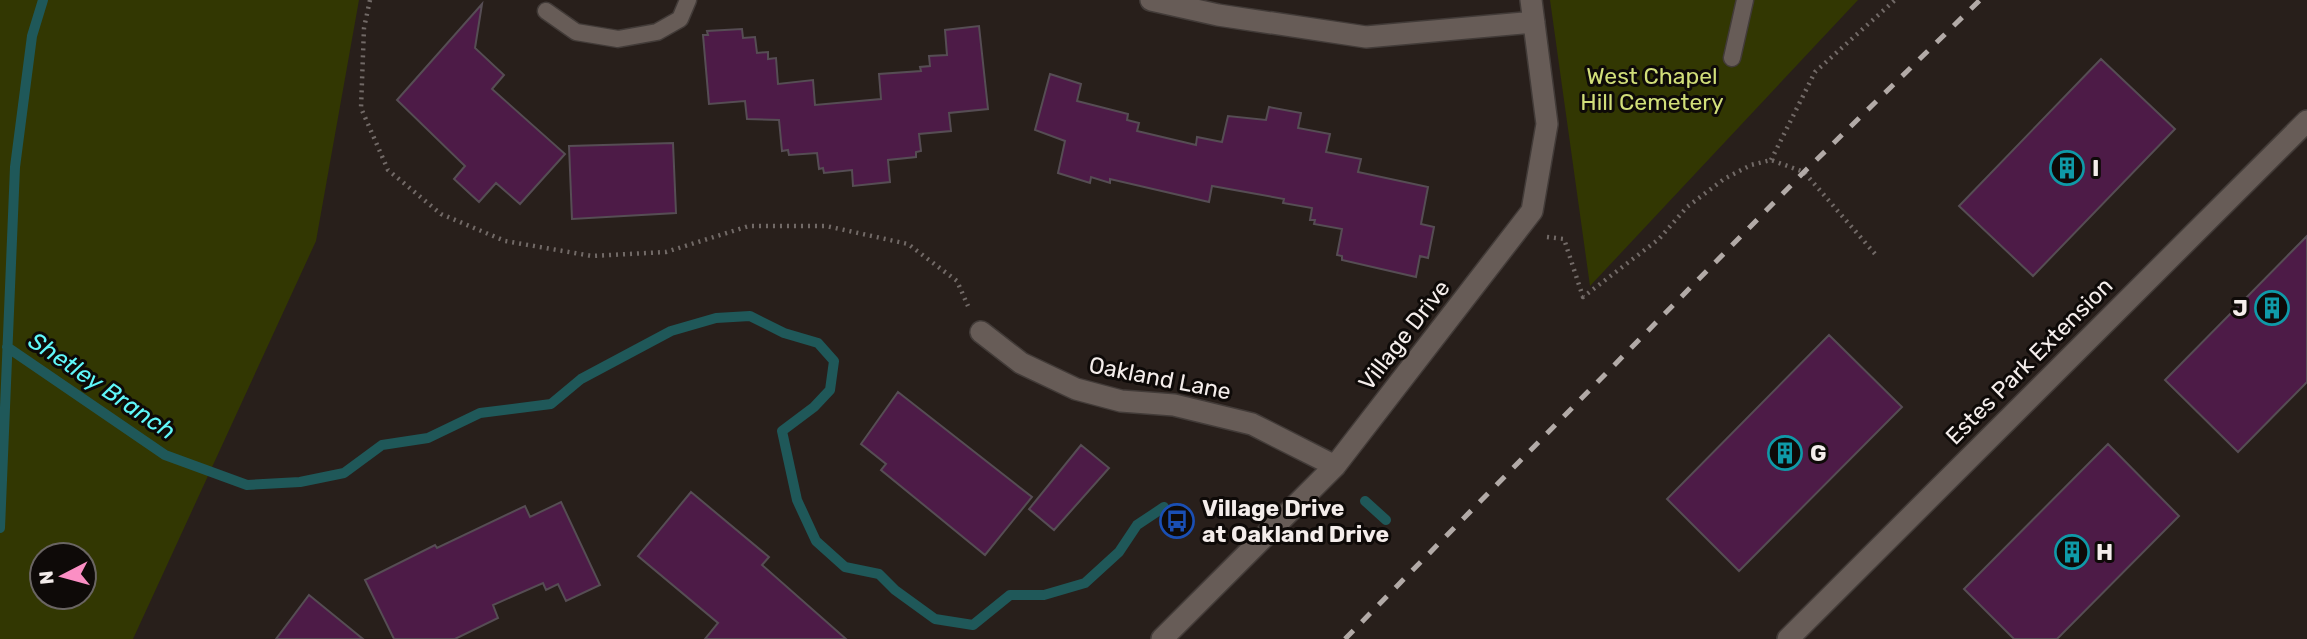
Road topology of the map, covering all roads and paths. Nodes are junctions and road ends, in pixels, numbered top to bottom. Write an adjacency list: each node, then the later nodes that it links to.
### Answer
1 (370, 0): 14 (path)
2 (688, 0): 7 (lane)
3 (1151, 0): 8 (street)
4 (1531, 0): 8 (street, Village Drive)
5 (1745, 0): 9 (lane)
6 (1895, 0): 11 (path)
7 (546, 11)
8 (1534, 22): 12 (street, Village Drive)
9 (1732, 58)
10 (2307, 121): 17 (street, Estes Park Extension)
11 (1771, 160): 12 (path); 13 (path)
12 (1516, 232): 15 (street, Village Drive)
13 (1876, 255)
14 (981, 332): 15 (street, Oakland Lane)
15 (1335, 466): 16 (street, Village Drive)
16 (1162, 639)
17 (1788, 639)

